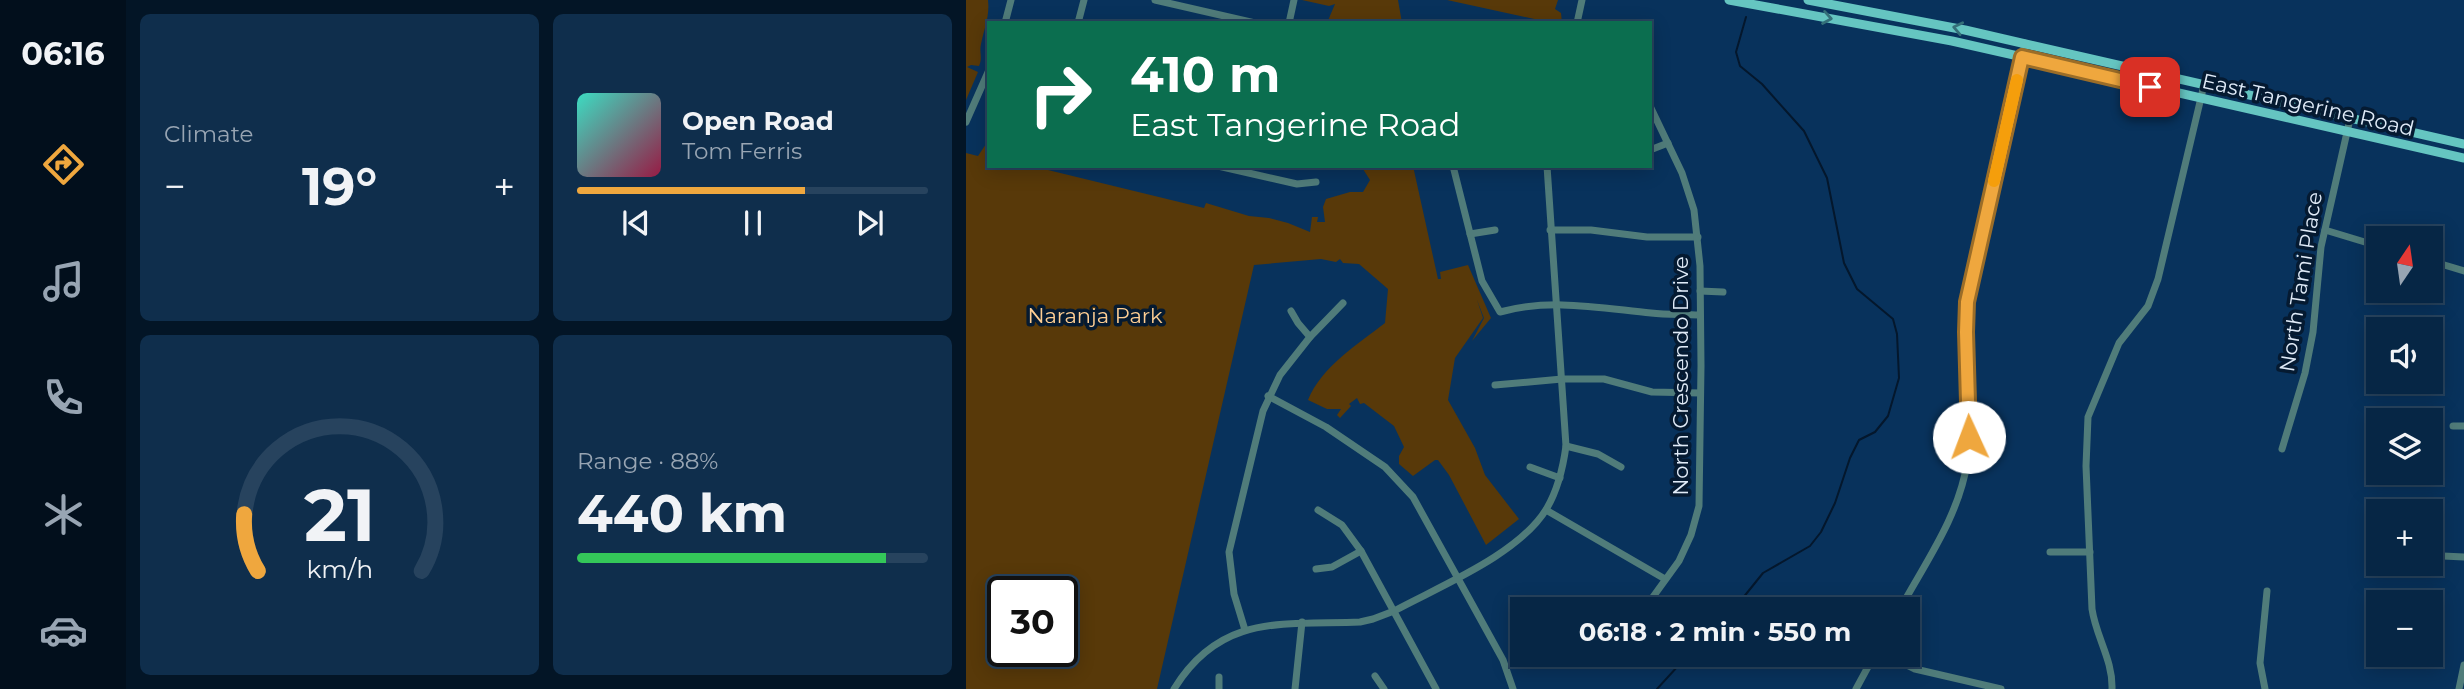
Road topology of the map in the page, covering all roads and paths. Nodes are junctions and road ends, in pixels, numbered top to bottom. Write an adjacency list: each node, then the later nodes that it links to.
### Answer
1 (1011, 0): 8 (street)
2 (1084, 0): 9 (street)
3 (1154, 0): 10 (street)
4 (1294, 0): 11 (street)
5 (1583, 0): 12 (street)
6 (1729, 0): 14 (main road, East Tangerine Road, one-way to 14)
7 (1808, 0): 13 (main road, East Tangerine Road, one-way to 7)
8 (1006, 21)
9 (1079, 21)
10 (1246, 21)
11 (1289, 21)
12 (1578, 21)
13 (2025, 43): 14 (street); 16 (main road, East Tangerine Road)
14 (2022, 57): 17 (main road, East Tangerine Road); 69 (street)
15 (987, 75): 20 (street)
16 (2204, 85): 17 (street); 19 (main road, East Tangerine Road)
17 (2201, 99): 21 (main road, East Tangerine Road); 61 (street)
18 (1652, 110): 22 (street, North Crescendo Drive)
19 (2350, 119): 21 (street, North Tami Place); 23 (main road, East Tangerine Road)
20 (966, 122)
21 (2347, 133): 25 (main road, East Tangerine Road); 33 (street, North Tami Place)
22 (1668, 143): 24 (street); 35 (street, North Crescendo Drive)
23 (2464, 144)
24 (1652, 149)
25 (2464, 158)
26 (1236, 168): 29 (street)
27 (1454, 168): 34 (street)
28 (1547, 168): 32 (street)
29 (1255, 170): 30 (street)
30 (1316, 182)
31 (1495, 230): 34 (street)
32 (1550, 230): 35 (street); 42 (street)
33 (2325, 230): 36 (street); 53 (street, North Tami Place)
34 (1470, 234): 42 (street)
35 (1698, 237): 39 (street, North Crescendo Drive)
36 (2366, 242)
37 (2443, 265): 38 (street)
38 (2464, 271)
39 (1700, 290): 40 (street); 44 (street, North Crescendo Drive)
40 (1723, 292)
41 (1343, 303): 45 (street)
42 (1556, 304): 44 (street); 46 (street)
43 (1292, 311): 45 (street)
44 (1699, 315): 48 (street, North Crescendo Drive)
45 (1310, 337): 49 (street)
46 (1562, 379): 47 (street); 48 (street); 52 (street)
47 (1495, 385)
48 (1700, 393): 66 (street, North Crescendo Drive)
49 (1268, 396): 65 (street); 72 (street)
50 (2453, 426): 51 (street)
51 (2464, 426)
52 (1566, 446): 55 (street); 56 (street)
53 (2282, 449)
54 (1530, 467): 56 (street)
55 (1621, 467)
56 (1560, 478): 58 (street)
57 (1318, 510): 59 (street)
58 (1546, 510): 65 (street); 66 (street)
59 (1362, 551): 64 (street); 70 (street)
60 (2050, 552): 61 (street)
61 (2090, 552): 86 (street)
62 (2443, 556): 63 (street)
63 (2464, 557)
64 (1316, 569)
65 (1457, 577): 70 (street); 83 (street)
66 (1665, 579): 68 (street, North Crescendo Drive)
67 (2267, 591): 87 (street)
68 (1653, 597)
69 (1907, 597)
70 (1394, 611): 71 (street); 82 (street)
71 (1302, 622): 72 (street); 80 (street)
72 (1245, 630): 78 (street)
73 (2464, 664): 88 (street)
74 (1868, 667): 84 (street)
75 (1911, 667): 85 (street)
76 (1375, 676): 81 (street)
77 (1219, 677): 79 (street)
78 (1174, 689)
79 (1219, 689)
80 (1295, 689)
81 (1384, 689)
82 (1436, 689)
83 (1513, 689)
84 (1856, 689)
85 (2001, 689)
86 (2112, 689)
87 (2265, 689)
88 (2459, 689)

